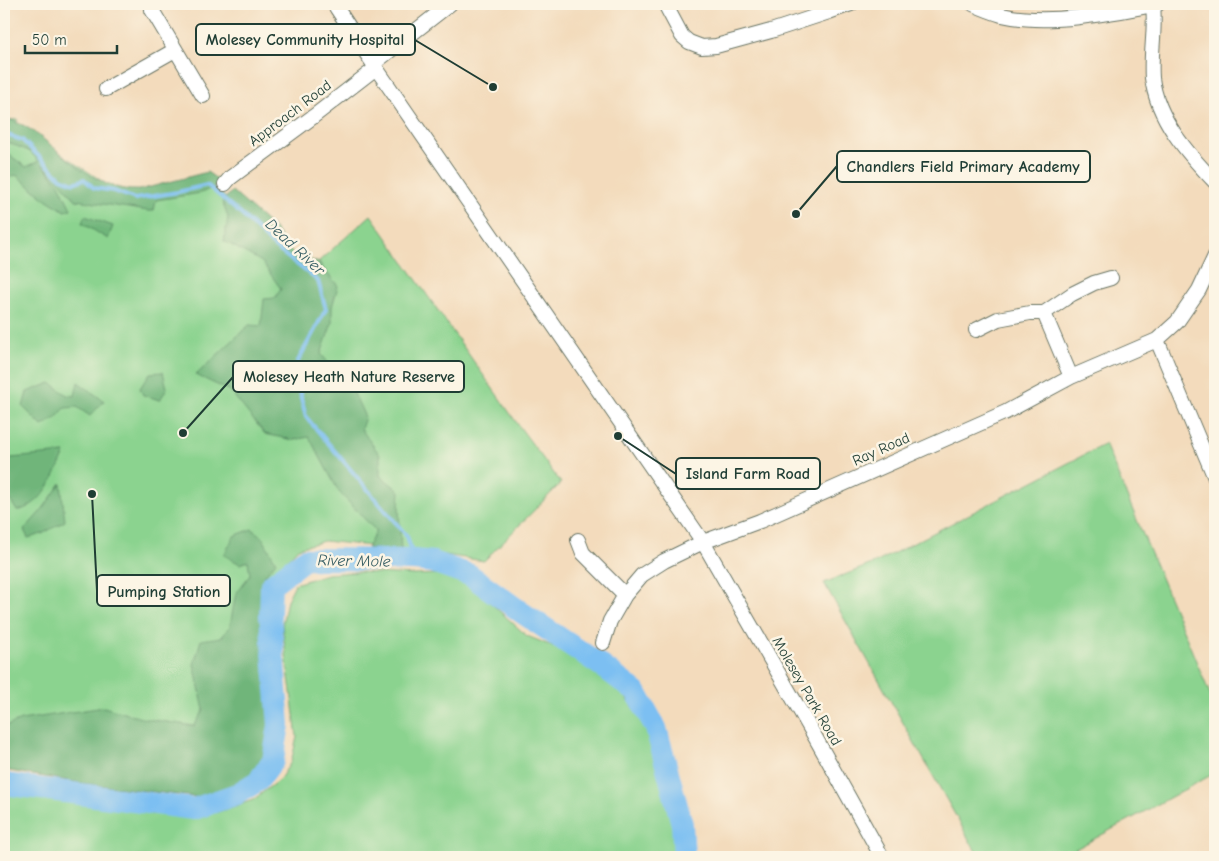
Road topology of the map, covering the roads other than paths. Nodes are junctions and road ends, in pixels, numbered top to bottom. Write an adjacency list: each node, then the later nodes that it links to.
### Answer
1 (152, 4): 9 (street)
2 (334, 4): 10 (street, Molesey Park Road)
3 (450, 4): 10 (street, Approach Road)
4 (665, 4): 5 (street)
5 (851, 4)
6 (973, 4): 8 (street)
7 (1156, 4): 8 (street); 13 (street)
8 (1065, 11)
9 (175, 50): 11 (street); 12 (street)
10 (375, 66): 14 (street, Approach Road); 23 (street, Molesey Park Road)
11 (106, 89)
12 (203, 96)
13 (1215, 182)
14 (225, 184)
15 (1215, 256): 19 (street, Ray Road)
16 (1111, 278): 17 (street)
17 (1044, 312): 18 (street); 20 (street)
18 (976, 330)
19 (1157, 340): 20 (street, Ray Road); 21 (street)
20 (1072, 377): 23 (street, Ray Road)
21 (1215, 478)
22 (578, 540): 24 (street)
23 (703, 542): 24 (street, Ray Road); 26 (street, Molesey Park Road)
24 (625, 595): 25 (street, Ray Road)
25 (603, 643)
26 (882, 857)

